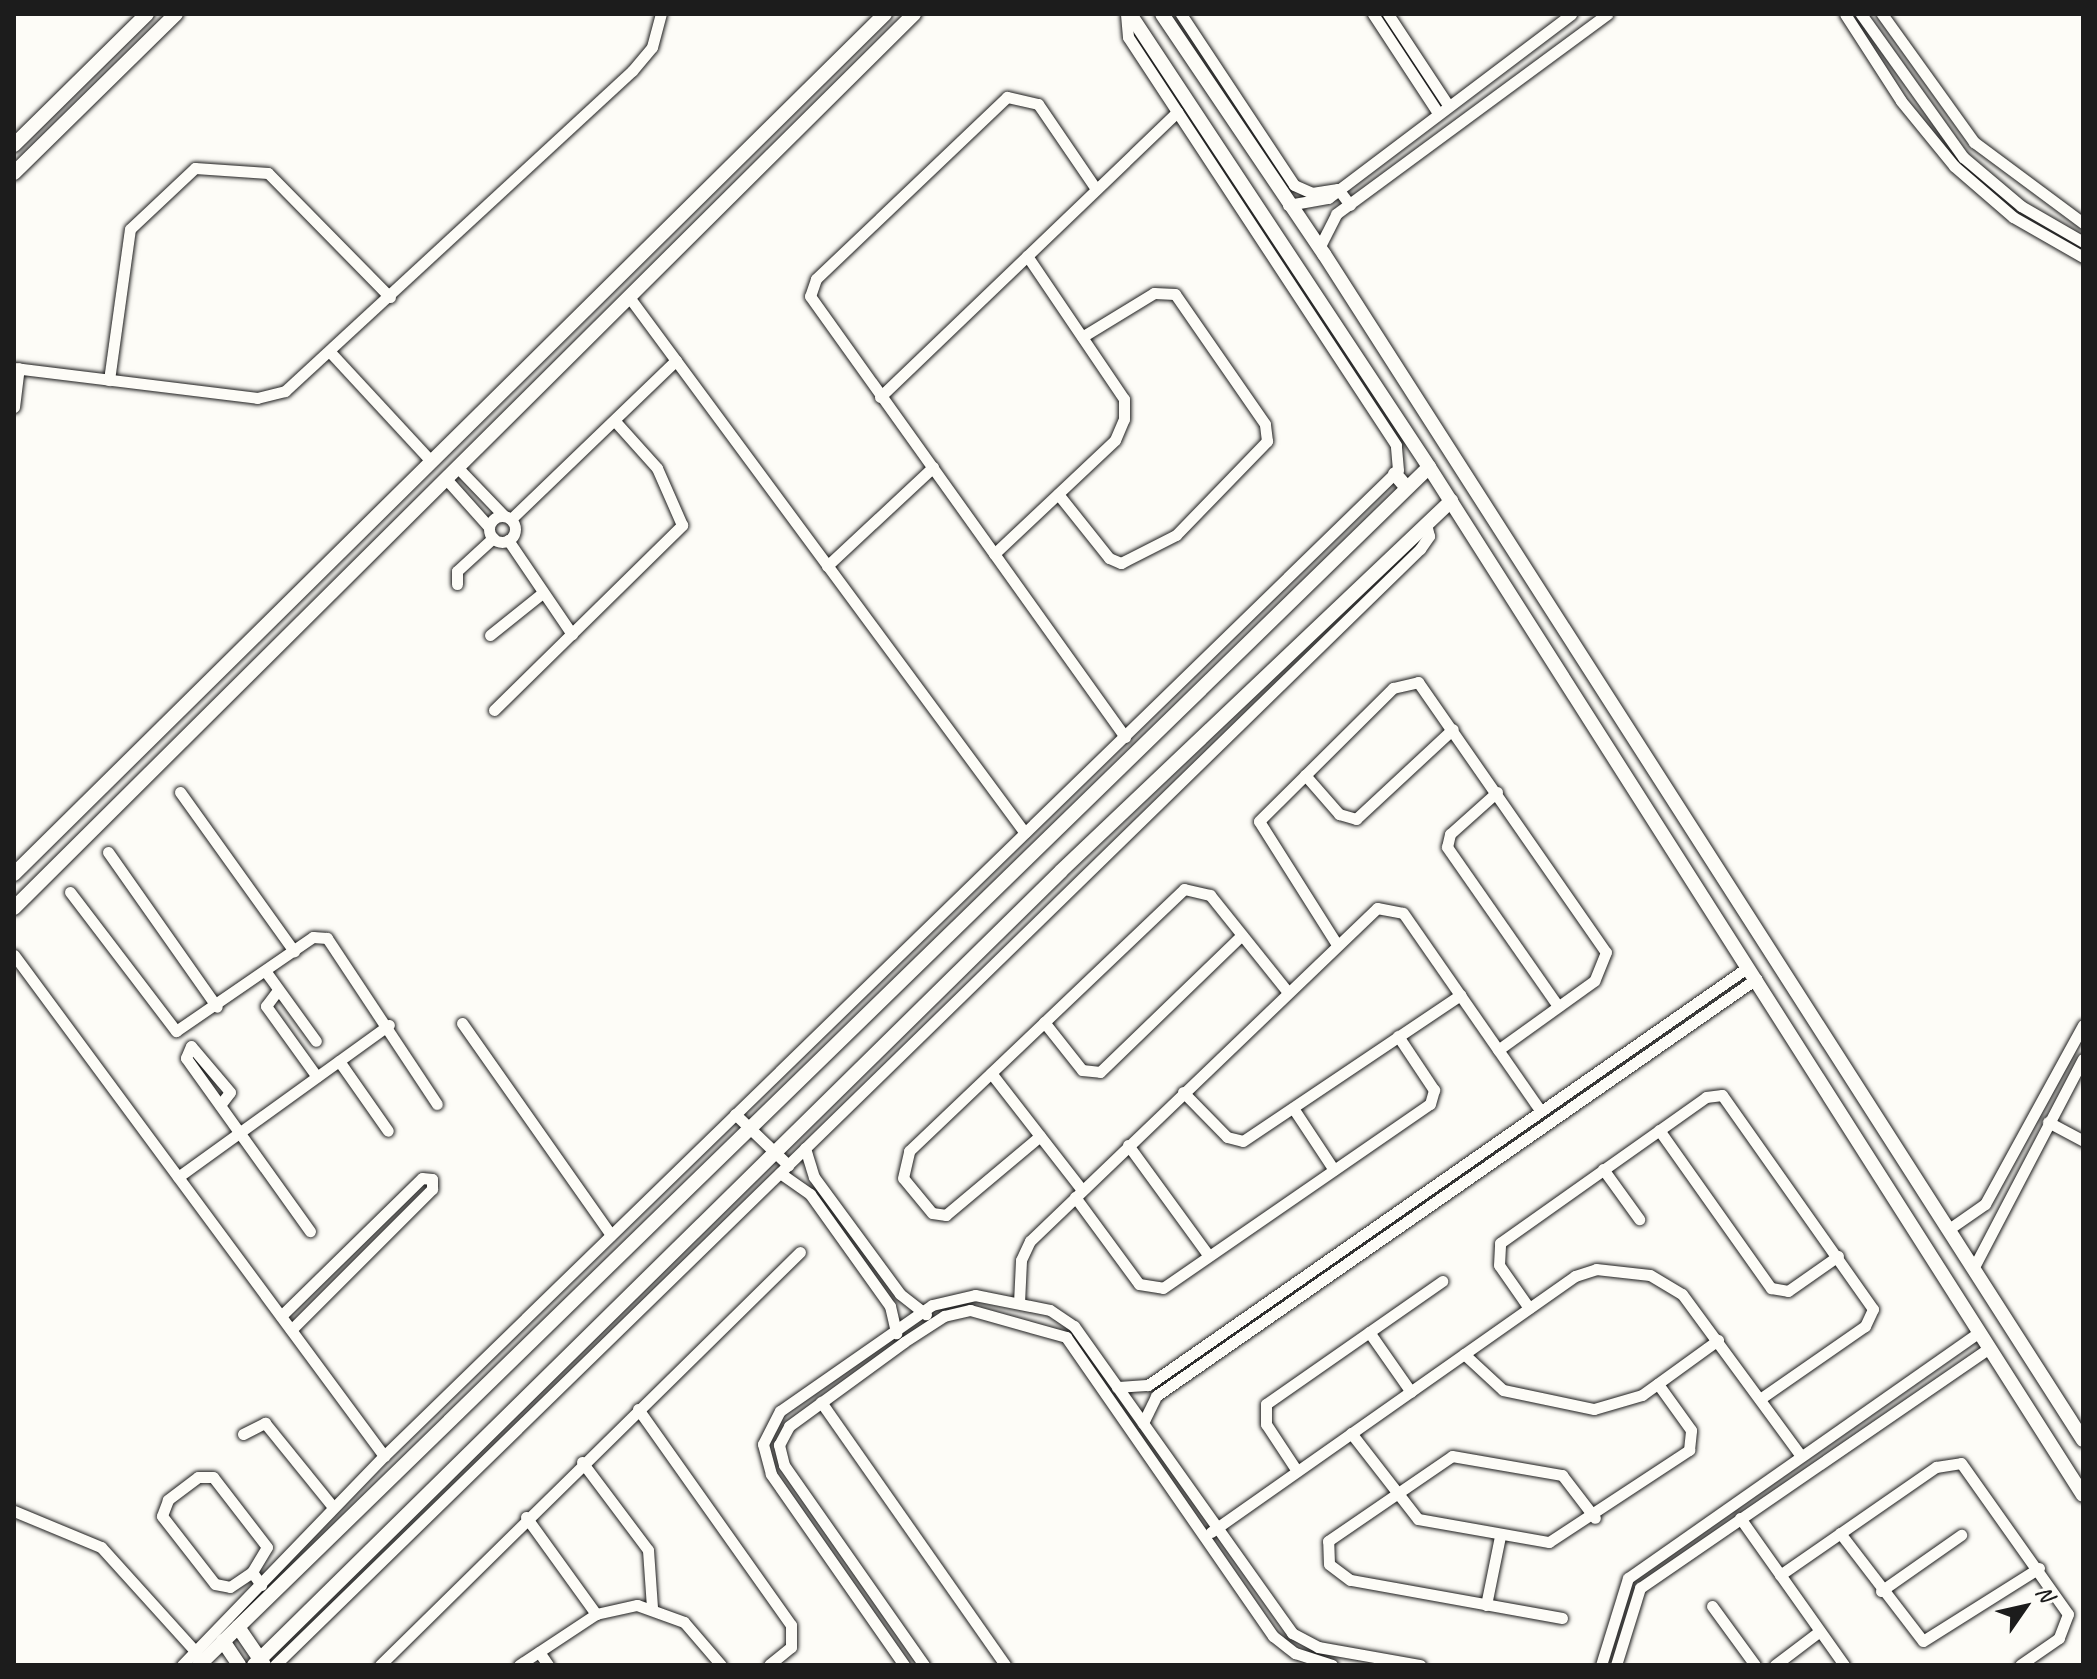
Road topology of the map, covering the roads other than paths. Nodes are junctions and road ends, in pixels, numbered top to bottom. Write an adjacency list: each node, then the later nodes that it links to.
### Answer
1 (147, 14): 18 (street)
2 (176, 14): 19 (street)
3 (661, 14): 29 (street)
4 (885, 14): 39 (street)
5 (914, 14): 30 (street)
6 (1128, 14): 17 (street); 41 (street)
7 (1162, 14): 22 (street)
8 (1181, 14): 21 (street)
9 (1373, 14): 16 (street)
10 (1388, 14): 16 (street)
11 (1571, 14): 16 (street)
12 (1607, 14): 23 (street)
13 (1845, 14): 28 (street)
14 (1861, 14): 25 (street)
15 (1882, 14): 24 (street)
16 (1443, 109): 21 (street)
17 (1177, 112): 20 (street); 43 (street)
18 (14, 145)
19 (14, 173)
20 (1096, 189): 27 (street); 36 (street)
21 (1338, 189): 22 (street); 23 (street)
22 (1288, 205): 26 (street)
23 (1350, 205): 26 (street)
24 (2083, 223)
25 (2083, 242)
26 (1319, 248): 56 (street)
27 (1027, 256): 31 (street); 36 (street)
28 (2083, 257)
29 (390, 297): 32 (street); 35 (street)
30 (629, 297): 33 (street); 42 (street)
31 (1082, 337): 46 (street); 46 (street)
32 (331, 353): 35 (street); 39 (street)
33 (676, 360): 38 (street); 53 (street)
34 (17, 368): 35 (street); 37 (street)
35 (109, 380)
36 (880, 397): 40 (street)
37 (14, 407)
38 (614, 420): 48 (street); 57 (street)
39 (431, 461): 65 (street)
40 (933, 467): 52 (street); 53 (street)
41 (1429, 467): 45 (street); 47 (street)
42 (459, 469): 44 (street); 48 (street)
43 (1395, 474): 45 (street); 64 (street)
44 (447, 480): 50 (street); 68 (street)
45 (1407, 488): 106 (street)
46 (1058, 494): 52 (street)
47 (1451, 501): 49 (street); 59 (street)
48 (508, 518): 50 (street); 51 (street)
49 (1426, 524): 111 (street); 115 (street)
50 (491, 532): 51 (street); 54 (street)
51 (508, 540): 55 (street)
52 (994, 554): 64 (street)
53 (827, 566): 72 (street)
54 (457, 584)
55 (540, 595): 57 (street); 58 (street)
56 (1567, 632): 59 (street); 60 (street)
57 (572, 634): 62 (street)
58 (490, 635)
59 (1545, 648): 61 (street)
60 (1589, 666): 61 (street); 123 (street)
61 (1566, 680): 82 (street)
62 (494, 710)
63 (1453, 729): 66 (street); 66 (street); 70 (street)
64 (1125, 737): 72 (street)
65 (114, 774): 67 (street); 68 (street)
66 (1305, 775): 78 (street)
67 (99, 789): 71 (street); 74 (street)
68 (131, 791): 71 (street)
69 (180, 792): 79 (street)
70 (1497, 792): 86 (street); 86 (street)
71 (115, 807): 76 (street)
72 (1025, 833): 104 (street)
73 (108, 852): 87 (street)
74 (14, 874)
75 (70, 892): 87 (street)
76 (14, 908)
77 (1242, 935): 84 (street); 88 (street); 88 (street)
78 (1336, 943): 84 (street); 85 (street)
79 (294, 951): 81 (street); 90 (street)
80 (14, 955): 120 (street)
81 (266, 972): 83 (street); 87 (street)
82 (1752, 973): 103 (street); 141 (street); 152 (street)
83 (278, 990): 93 (street); 93 (street)
84 (1287, 991): 99 (street)
85 (1460, 995): 92 (street); 94 (street)
86 (1558, 1006): 94 (street)
87 (217, 1007)
88 (1044, 1022): 97 (street)
89 (462, 1023): 125 (street)
90 (389, 1025): 96 (street); 100 (street)
91 (2083, 1025): 114 (street)
92 (1398, 1036): 102 (street); 119 (street)
93 (297, 1048): 98 (street)
94 (1498, 1050): 103 (street)
95 (2083, 1059): 105 (street)
96 (339, 1061): 98 (street); 108 (street)
97 (991, 1073): 110 (street); 110 (street)
98 (317, 1077): 109 (street)
99 (1183, 1092): 102 (street); 113 (street)
100 (437, 1104)
101 (220, 1105): 101 (street); 109 (street)
102 (1293, 1108): 119 (street)
103 (1540, 1110): 147 (street)
104 (735, 1114): 106 (street); 125 (street)
105 (2048, 1122): 112 (street); 116 (street)
106 (750, 1128): 117 (street); 186 (street)
107 (1659, 1130): 118 (street); 128 (street); 128 (street)
108 (388, 1131)
109 (241, 1132): 120 (street); 124 (street)
110 (1040, 1136): 121 (street)
111 (794, 1137): 115 (street); 117 (street)
112 (2083, 1141)
113 (1128, 1145): 121 (street); 127 (street)
114 (2018, 1145): 116 (street); 123 (street)
115 (805, 1148): 117 (street); 135 (street)
116 (2032, 1152): 131 (street)
117 (782, 1164): 139 (street); 191 (street); 194 (street)
118 (1603, 1169): 122 (street); 134 (street)
119 (1334, 1170): 127 (street)
120 (178, 1177): 136 (street)
121 (1078, 1193): 127 (street); 133 (street)
122 (1639, 1219)
123 (1949, 1229): 131 (street)
124 (310, 1231)
125 (611, 1235): 156 (street)
126 (800, 1252): 151 (street)
127 (1209, 1256)
128 (1838, 1256): 149 (street)
129 (341, 1257): 130 (street); 130 (street); 136 (street)
130 (353, 1269): 138 (street)
131 (1973, 1269): 155 (street)
132 (1442, 1281): 140 (street)
133 (1019, 1303): 135 (street); 147 (street)
134 (1529, 1308): 142 (street); 145 (street)
135 (923, 1311): 137 (street); 139 (street)
136 (281, 1316): 138 (street)
137 (929, 1326): 143 (street); 173 (street)
138 (291, 1330): 156 (street)
139 (895, 1331): 143 (street); 175 (street)
140 (1369, 1332): 148 (street); 159 (street)
141 (1979, 1332): 144 (street); 157 (street)
142 (1718, 1340): 146 (street); 149 (street)
143 (904, 1342): 150 (street)
144 (1989, 1348): 162 (street); 163 (street)
145 (1464, 1354): 146 (street); 148 (street)
146 (1658, 1384): 167 (street)
147 (1117, 1387): 152 (street)
148 (1411, 1392): 153 (street)
149 (1760, 1399): 157 (street)
150 (821, 1402): 174 (street); 202 (street)
151 (638, 1409): 158 (street); 199 (street)
152 (1143, 1424): 169 (street)
153 (1351, 1433): 159 (street); 161 (street)
154 (243, 1434): 164 (street)
155 (2083, 1440)
156 (384, 1456): 164 (street)
157 (1801, 1456): 160 (street)
158 (582, 1462): 166 (street); 183 (street)
159 (1297, 1471): 169 (street)
160 (1764, 1483): 163 (street); 205 (street)
161 (1392, 1492): 167 (street); 172 (street); 181 (street)
162 (2083, 1495)
163 (1773, 1496): 168 (street)
164 (333, 1507): 179 (street)
165 (14, 1511): 190 (street)
166 (526, 1517): 184 (street); 195 (street)
167 (1595, 1518): 172 (street)
168 (1740, 1518): 178 (street); 206 (street)
169 (1215, 1529): 173 (street); 204 (street)
170 (1840, 1533): 176 (street); 178 (street); 180 (street)
171 (1961, 1535): 180 (street)
172 (1500, 1536): 181 (street)
173 (1204, 1537): 203 (street)
174 (839, 1543): 175 (street); 201 (street)
175 (825, 1552): 200 (street)
176 (2039, 1568): 180 (street); 210 (street)
177 (252, 1572): 177 (street); 179 (street)
178 (1780, 1575): 187 (street)
179 (261, 1585): 190 (street)
180 (1881, 1591)
181 (1486, 1605): 185 (street)
182 (1712, 1606): 207 (street)
183 (652, 1607): 184 (street); 198 (street)
184 (596, 1614): 189 (street)
185 (1562, 1618)
186 (238, 1627): 188 (street); 191 (street)
187 (1820, 1631): 208 (street); 209 (street)
188 (223, 1641): 190 (street); 193 (street)
189 (539, 1652): 196 (street); 197 (street)
190 (198, 1659): 192 (street)
191 (259, 1663)
192 (182, 1665)
193 (239, 1665)
194 (275, 1665)
195 (380, 1665)
196 (519, 1665)
197 (548, 1665)
198 (721, 1665)
199 (769, 1665)
200 (903, 1665)
201 (924, 1665)
202 (1005, 1665)
203 (1332, 1665)
204 (1420, 1665)
205 (1601, 1665)
206 (1616, 1665)
207 (1755, 1665)
208 (1775, 1665)
209 (1844, 1665)
210 (2020, 1665)

